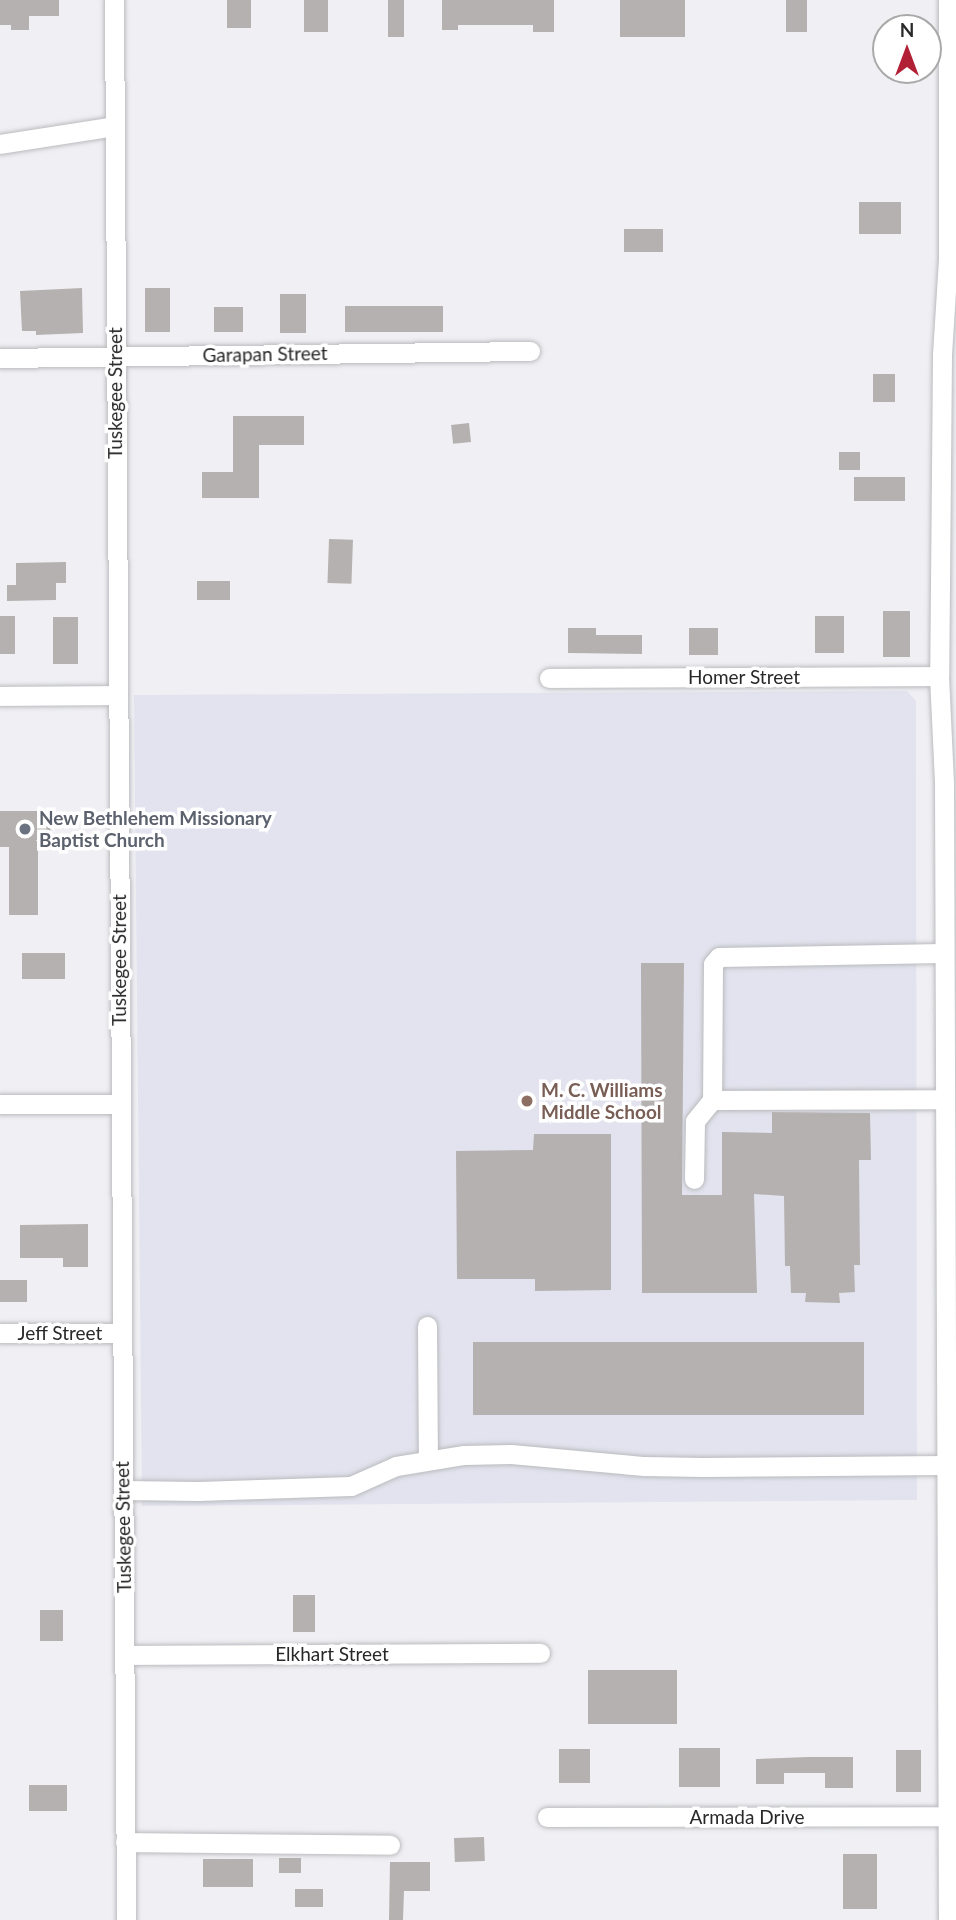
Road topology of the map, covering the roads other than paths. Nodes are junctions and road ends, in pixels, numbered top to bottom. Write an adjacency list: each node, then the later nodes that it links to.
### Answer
1 (114, 0): 4 (street, Tuskegee Street)
2 (948, 0): 3 (street)
3 (952, 109): 6 (street)
4 (115, 126): 5 (street); 9 (street, Tuskegee Street)
5 (0, 144)
6 (952, 163): 7 (street)
7 (951, 303): 11 (street)
8 (530, 351): 9 (street, Garapan Street)
9 (115, 356): 10 (street, Garapan Street); 13 (street, Tuskegee Street)
10 (0, 358)
11 (939, 676): 12 (street, Homer Street); 15 (street)
12 (549, 678)
13 (118, 695): 14 (street); 21 (street, Tuskegee Street)
14 (0, 696)
15 (950, 783): 16 (street)
16 (949, 857): 17 (street)
17 (943, 953): 18 (street); 19 (street)
18 (944, 1099): 19 (street); 22 (street)
19 (712, 1100): 23 (street)
20 (0, 1104): 21 (street)
21 (120, 1104): 25 (street, Tuskegee Street)
22 (950, 1158): 28 (street)
23 (694, 1179)
24 (426, 1326): 27 (street)
25 (121, 1333): 26 (street, Jeff Street); 29 (street, Tuskegee Street)
26 (0, 1334)
27 (428, 1460): 28 (street); 29 (street)
28 (945, 1465): 30 (street)
29 (123, 1490): 32 (street, Tuskegee Street)
30 (951, 1580): 33 (street)
31 (540, 1653): 32 (street, Elkhart Street)
32 (125, 1655): 35 (street, Tuskegee Street)
33 (947, 1816): 34 (street, Armada Drive); 38 (street)
34 (547, 1817)
35 (125, 1842): 36 (street); 37 (street, Tuskegee Street)
36 (390, 1845)
37 (126, 1920)
38 (948, 1920)

